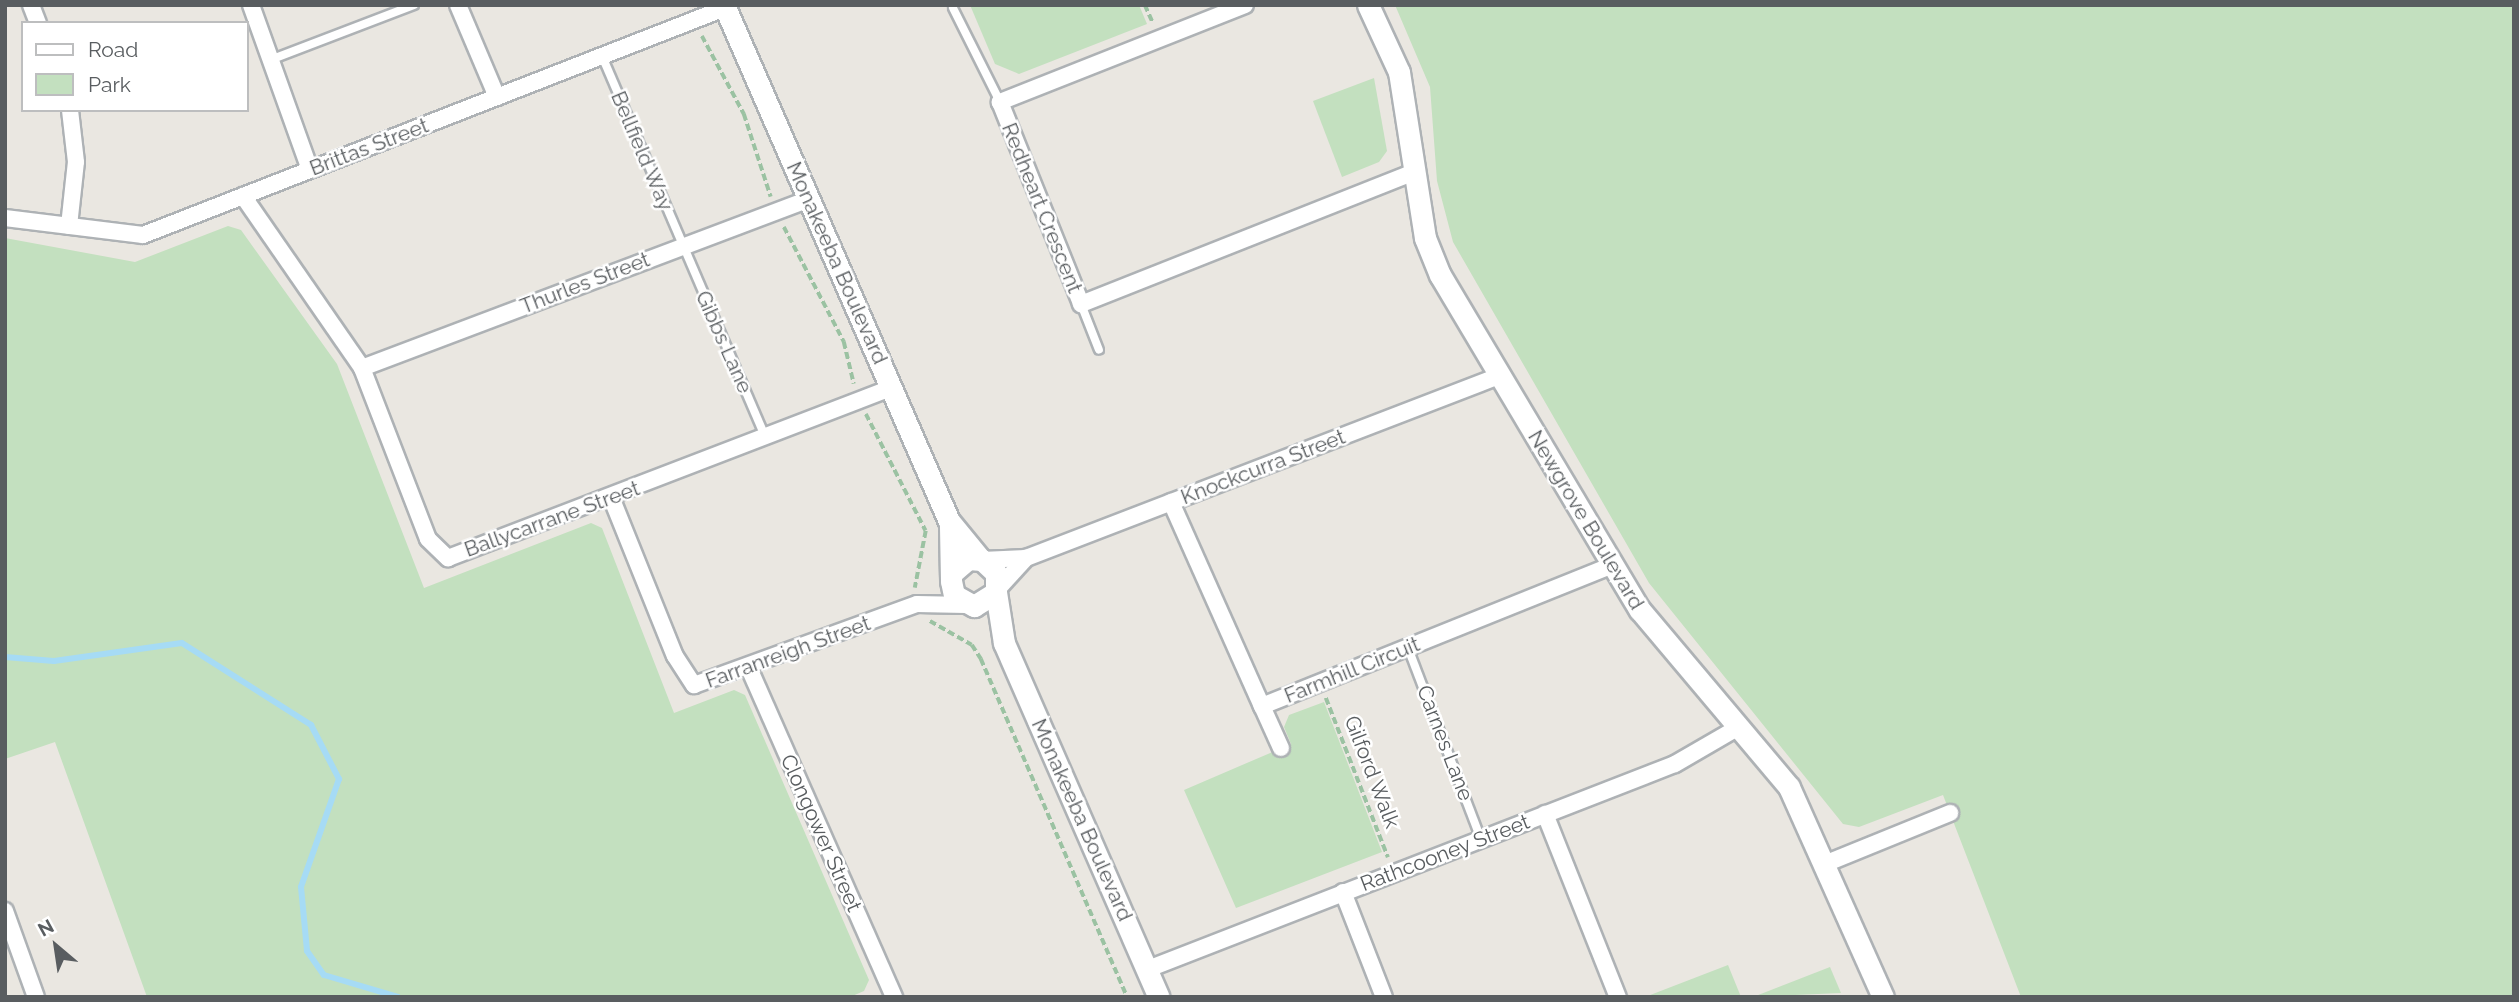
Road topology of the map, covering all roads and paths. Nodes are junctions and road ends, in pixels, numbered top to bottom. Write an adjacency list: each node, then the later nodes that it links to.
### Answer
1 (250, 5): 10 (street)
2 (414, 5): 10 (lane)
3 (458, 5): 11 (street)
4 (1245, 5): 12 (street, Redheart Crescent)
5 (1368, 5): 15 (street, Newgrove Boulevard)
6 (724, 6): 8 (street, Brittas Street); 17 (street, Monakeeba Boulevard)
7 (953, 8): 12 (lane)
8 (694, 19): 9 (street, Brittas Street); 18 (path)
9 (602, 56): 11 (street, Brittas Street); 21 (lane, Bellfield Way)
10 (270, 60): 14 (street)
11 (497, 97): 14 (street, Brittas Street)
12 (1000, 102): 22 (street, Redheart Crescent)
13 (70, 112): 20 (street)
14 (310, 170): 16 (street, Brittas Street)
15 (1414, 172): 22 (street, Redheart Crescent); 25 (street, Newgrove Boulevard)
16 (243, 196): 20 (street, Brittas Street); 24 (street, Ballycarrane Street)
17 (808, 200): 18 (street, Thurles Street); 26 (street, Monakeeba Boulevard)
18 (777, 211): 21 (street, Thurles Street); 27 (path)
19 (5, 218): 20 (street, Brittas Street)
20 (69, 226)
21 (682, 247): 24 (street, Thurles Street); 28 (lane, Gibbs Lane)
22 (1081, 304): 23 (lane)
23 (1099, 350)
24 (362, 368): 29 (street, Ballycarrane Street)
25 (1499, 376): 30 (street, Knockcurra Street); 34 (street, Newgrove Boulevard)
26 (891, 388): 27 (street, Ballycarrane Street); 31 (street, Monakeeba Boulevard)
27 (860, 400): 28 (street, Ballycarrane Street); 37 (path)
28 (765, 437): 29 (street, Ballycarrane Street)
29 (611, 497): 41 (street, Farranreigh Street)
30 (1171, 502): 32 (street, Knockcurra Street); 43 (street, Farmhill Circuit)
31 (950, 521): 33 (street, Monakeeba Boulevard); 35 (street, Monakeeba Boulevard)
32 (1026, 558): 33 (street, Knockcurra Street); 36 (street, Knockcurra Street)
33 (982, 560): 35 (street); 36 (street)
34 (1611, 566): 40 (street, Farmhill Circuit); 44 (street, Newgrove Boulevard)
35 (952, 573): 37 (street, Farranreigh Street); 38 (street)
36 (996, 592): 38 (street); 39 (street, Monakeeba Boulevard)
37 (920, 603): 38 (street, Farranreigh Street); 41 (street, Farranreigh Street); 56 (path)
38 (966, 605): 39 (street, Monakeeba Boulevard)
39 (1004, 643): 53 (street, Monakeeba Boulevard)
40 (1408, 648): 42 (street, Farmhill Circuit); 48 (lane, Carnes Lane)
41 (749, 668): 54 (street, Clongower Street)
42 (1320, 683): 43 (street, Farmhill Circuit); 50 (path, Gilford Walk)
43 (1262, 706): 45 (street)
44 (1737, 728): 47 (street, Rathcooney Street); 49 (street, Newgrove Boulevard)
45 (1280, 748)
46 (1950, 813): 49 (street)
47 (1545, 814): 48 (street, Rathcooney Street); 59 (street)
48 (1482, 839): 50 (street, Rathcooney Street)
49 (1826, 863): 60 (street, Newgrove Boulevard)
50 (1395, 873): 51 (street, Rathcooney Street)
51 (1343, 892): 53 (street, Rathcooney Street); 58 (street)
52 (5, 911): 55 (street)
53 (1148, 970): 57 (street, Monakeeba Boulevard)
54 (891, 996)
55 (36, 997)
56 (1127, 997)
57 (1159, 997)
58 (1384, 997)
59 (1618, 997)
60 (1883, 997)

